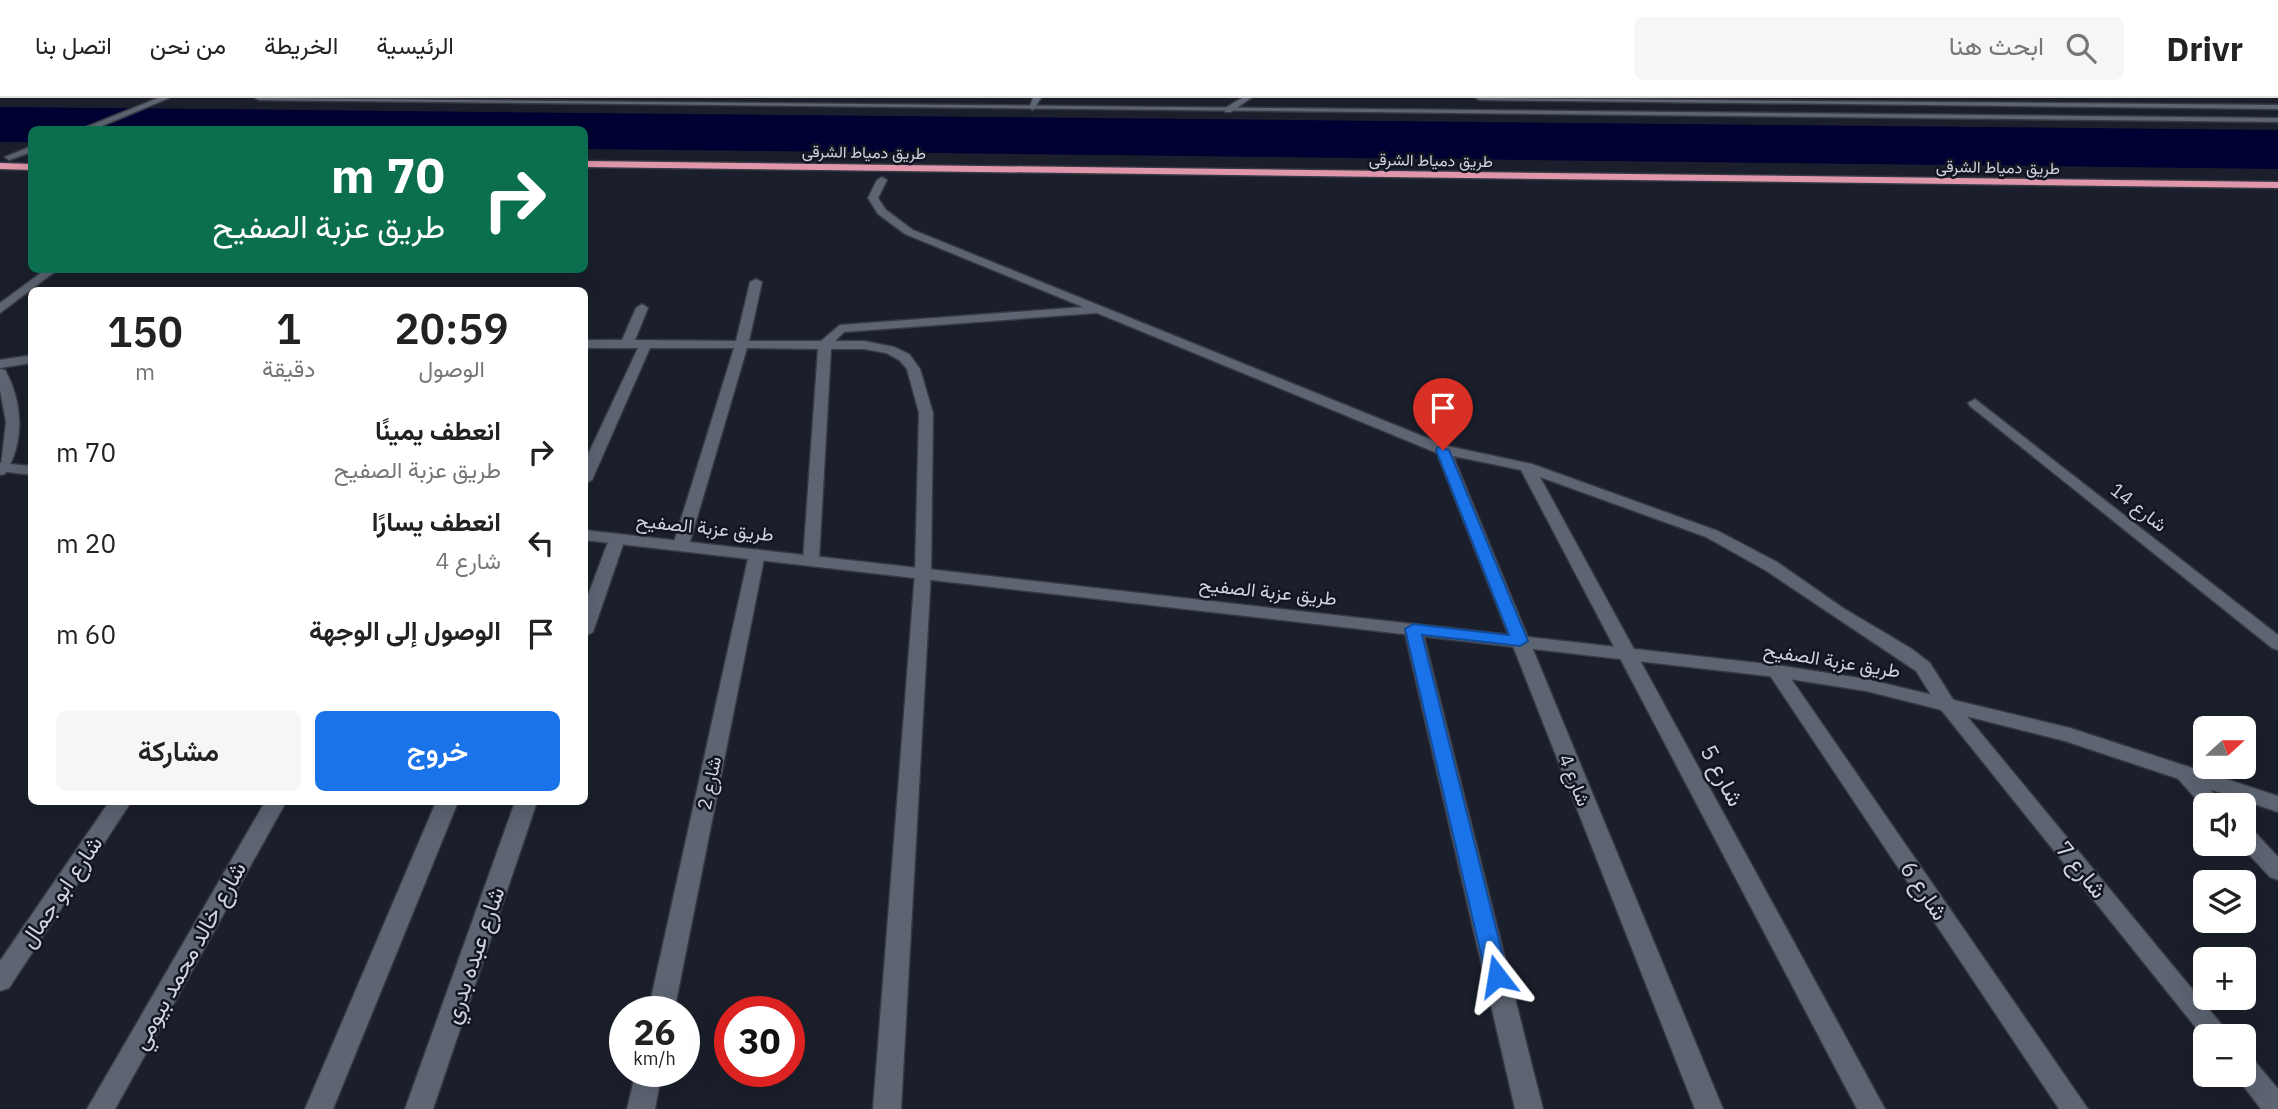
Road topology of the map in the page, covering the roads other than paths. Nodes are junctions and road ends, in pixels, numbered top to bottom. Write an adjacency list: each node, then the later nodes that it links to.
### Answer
1 (165, 98): 29 (street)
2 (259, 98): 12 (street)
3 (1037, 98): 25 (street)
4 (1247, 98): 26 (street)
5 (1480, 98): 6 (street)
6 (1525, 98): 13 (street)
7 (1984, 98): 19 (street)
8 (2028, 98): 20 (street)
9 (2081, 98): 21 (street)
10 (2137, 98): 22 (street)
11 (2207, 98): 23 (street)
12 (341, 99): 14 (street)
13 (1620, 99): 15 (street)
14 (530, 100): 25 (street)
15 (1705, 100): 16 (street); 27 (street)
16 (1773, 100): 17 (street)
17 (1838, 100): 18 (street)
18 (1913, 101): 19 (street)
19 (1992, 104): 20 (street)
20 (2038, 104): 21 (street)
21 (2092, 105): 22 (street)
22 (2151, 105): 23 (street)
23 (2226, 106): 24 (street)
24 (2278, 107)
25 (1034, 108): 26 (street)
26 (1228, 110): 27 (street)
27 (1716, 115): 28 (street)
28 (2278, 120)
29 (93, 126)
30 (28, 150): 31 (street)
31 (5, 157): 32 (highway)
32 (28, 158)
33 (588, 164): 37 (highway, طريق دمياط الشرقى)
34 (0, 166): 35 (highway)
35 (28, 166)
36 (588, 175): 38 (highway, طريق دمياط الشرقى)
37 (1605, 178): 39 (highway); 40 (highway, طريق دمياط الشرقى)
38 (881, 180): 39 (highway, طريق دمياط الشرقى); 47 (street, شارع 7)
39 (1614, 188): 40 (highway, طريق دمياط الشرقى)
40 (2277, 193)
41 (47, 273): 43 (street)
42 (756, 282): 51 (street)
43 (29, 287)
44 (28, 288): 46 (street)
45 (642, 308): 49 (street)
46 (0, 309)
47 (1099, 310): 52 (street); 57 (street, شارع 7)
48 (588, 344): 49 (street)
49 (627, 344): 50 (street)
50 (646, 344): 51 (street); 61 (street)
51 (742, 344): 52 (street); 64 (street)
52 (825, 344): 66 (street); 67 (street)
53 (28, 360): 54 (street)
54 (0, 364)
55 (0, 373): 59 (street)
56 (1975, 403): 71 (street, شارع 14)
57 (1443, 450): 58 (street, شارع 7); 70 (street, شارع 4)
58 (1527, 467): 72 (street, شارع 5); 74 (street, شارع 7)
59 (1, 469): 60 (street)
60 (28, 471)
61 (588, 471)
62 (588, 535): 63 (street, طريق عزبة الصفيح)
63 (617, 539): 64 (street, طريق عزبة الصفيح); 68 (street)
64 (681, 545): 65 (street, طريق عزبة الصفيح)
65 (757, 554): 66 (street, طريق عزبة الصفيح); 85 (street, شارع 2)
66 (811, 560): 67 (street, طريق عزبة الصفيح)
67 (923, 573): 69 (street, طريق عزبة الصفيح); 93 (street)
68 (588, 621)
69 (1413, 629): 70 (street, طريق عزبة الصفيح); 94 (street)
70 (1520, 641): 72 (street, طريق عزبة الصفيح); 95 (street, شارع 4)
71 (2278, 644)
72 (1629, 654): 73 (street, طريق عزبة الصفيح); 96 (street, شارع 5)
73 (1776, 671): 74 (street, طريق عزبة الصفيح); 97 (street, شارع 6)
74 (1945, 702): 75 (street, طريق عزبة الصفيح); 86 (street, شارع 7)
75 (2182, 772): 76 (street); 77 (street, طريق عزبة الصفيح)
76 (2202, 793)
77 (2278, 804)
78 (118, 805): 84 (street, شارع ابو جمال)
79 (273, 805): 89 (street, شارع خالد محمد بيومي)
80 (446, 805): 90 (street)
81 (525, 805): 91 (street, شارع عبده بدري)
82 (2256, 848): 83 (street)
83 (2278, 871)
84 (0, 981)
85 (665, 996)
86 (2208, 1024)
87 (2256, 1082): 98 (street)
88 (646, 1087): 92 (street)
89 (101, 1109)
90 (319, 1109)
91 (419, 1109)
92 (641, 1109)
93 (887, 1109)
94 (1529, 1109)
95 (1709, 1109)
96 (1871, 1109)
97 (2074, 1109)
98 (2278, 1109)

